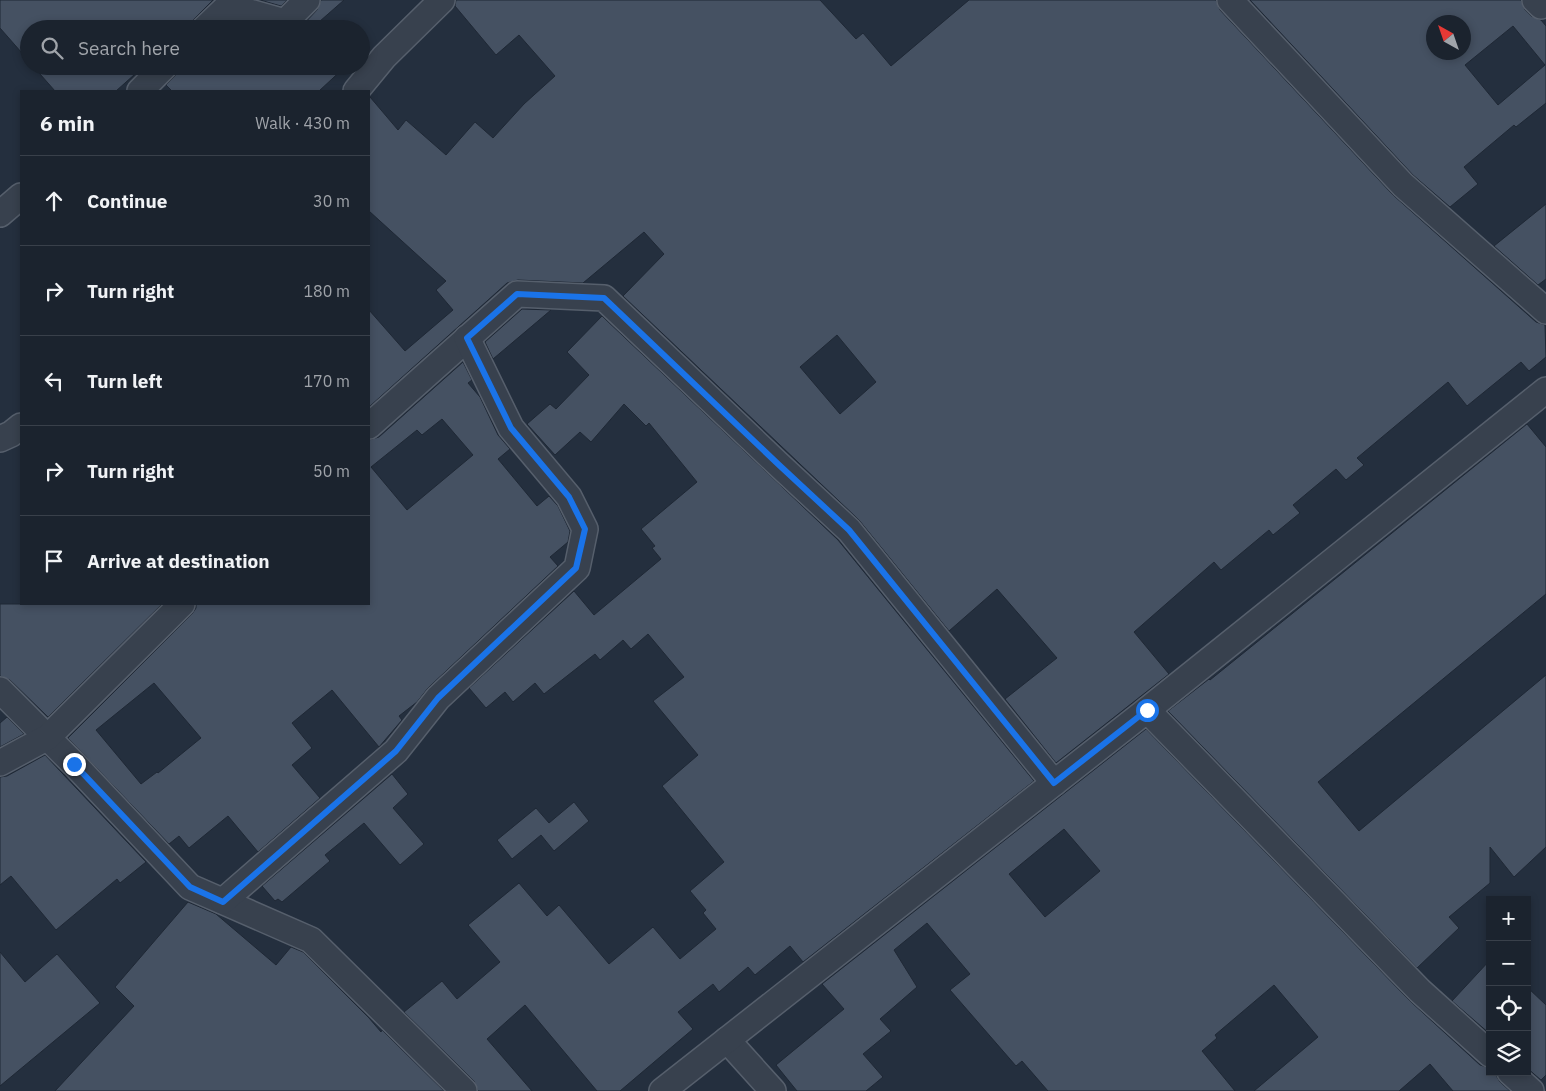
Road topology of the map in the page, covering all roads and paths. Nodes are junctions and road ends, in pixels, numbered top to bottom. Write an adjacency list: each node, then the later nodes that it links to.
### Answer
1 (307, 0): 8 (street)
2 (442, 0): 9 (street)
3 (1230, 0): 16 (street)
4 (1535, 0): 5 (street)
5 (1546, 1)
6 (213, 20): 7 (street)
7 (278, 20)
8 (287, 20)
9 (370, 74)
10 (156, 75): 12 (street)
11 (370, 75): 13 (street)
12 (141, 90)
13 (357, 90)
14 (20, 197): 15 (street)
15 (0, 214)
16 (1546, 311)
17 (467, 338): 19 (street); 27 (street); 28 (street)
18 (1546, 390): 24 (street)
19 (370, 425)
20 (20, 427): 21 (street)
21 (0, 439)
22 (181, 605): 25 (street)
23 (0, 690): 25 (street)
24 (1147, 710): 27 (street); 30 (street)
25 (48, 737): 26 (street); 28 (street)
26 (0, 763)
27 (1054, 783): 29 (street)
28 (223, 902): 32 (street)
29 (727, 1040): 33 (street); 34 (street)
30 (1486, 1050)
31 (1514, 1076): 35 (street)
32 (464, 1091)
33 (662, 1091)
34 (773, 1091)
35 (1530, 1091)

